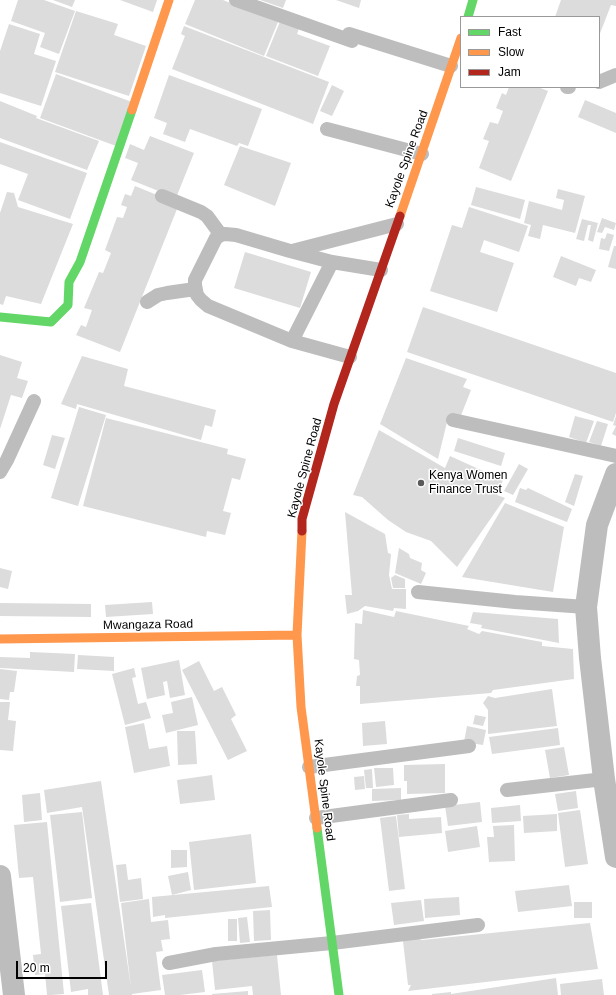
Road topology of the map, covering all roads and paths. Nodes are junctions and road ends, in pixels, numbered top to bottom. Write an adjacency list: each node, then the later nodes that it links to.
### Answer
1 (169, 0): 19 (main road)
2 (236, 0): 6 (lane)
3 (473, 0): 4 (main road)
4 (468, 16)
5 (460, 42): 6 (main road, Kayole Spine Road)
6 (456, 60): 10 (main road, Kayole Spine Road)
7 (616, 75): 8 (lane)
8 (600, 82)
9 (327, 129): 10 (lane)
10 (422, 154): 12 (main road, Kayole Spine Road)
11 (162, 196): 13 (lane)
12 (397, 224): 14 (lane); 16 (main road, Kayole Spine Road)
13 (221, 235): 14 (lane); 17 (lane)
14 (290, 251): 15 (lane)
15 (332, 262): 16 (lane); 20 (lane)
16 (381, 270): 21 (main road, Kayole Spine Road)
17 (195, 289): 18 (lane); 20 (lane)
18 (147, 302)
19 (0, 317)
20 (292, 341): 21 (lane)
21 (350, 357): 30 (main road, Kayole Spine Road)
22 (34, 401): 25 (lane)
23 (453, 420): 24 (lane)
24 (616, 456)
25 (0, 472)
26 (616, 474): 27 (street)
27 (606, 525): 29 (street)
28 (418, 592): 29 (lane)
29 (586, 607): 34 (street)
30 (297, 635): 31 (main road, Mwangaza Road); 33 (main road, Kayole Spine Road)
31 (0, 639)
32 (469, 746): 33 (lane)
33 (309, 767): 37 (main road, Kayole Spine Road)
34 (604, 779): 35 (lane); 38 (street)
35 (507, 790)
36 (451, 800): 37 (lane)
37 (316, 818): 42 (main road, Kayole Spine Road)
38 (614, 827): 39 (street)
39 (616, 857)
40 (0, 876): 44 (street)
41 (478, 925): 42 (lane)
42 (332, 943): 43 (lane); 45 (main road, Kayole Spine Road)
43 (170, 964)
44 (9, 983)
45 (339, 995)

